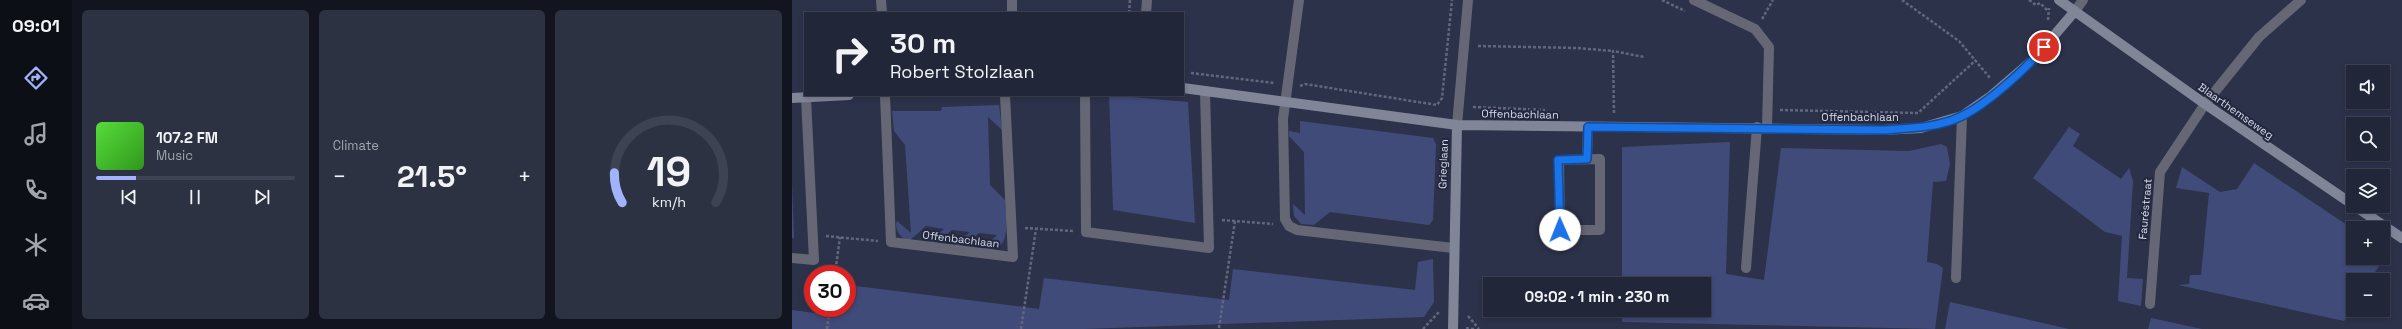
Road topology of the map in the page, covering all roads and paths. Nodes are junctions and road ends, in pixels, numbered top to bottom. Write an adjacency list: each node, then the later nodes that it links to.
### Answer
1 (881, 0): 17 (street)
2 (1012, 0): 18 (street)
3 (1130, 0): 19 (path)
4 (1147, 0): 20 (street)
5 (1299, 0): 30 (street)
6 (1452, 0): 30 (path)
7 (1468, 0): 48 (street, Grieglaan)
8 (1662, 0): 21 (path)
9 (1694, 0): 23 (street)
10 (1773, 0): 23 (path)
11 (1902, 0): 27 (path)
12 (2029, 0): 22 (path)
13 (2059, 0): 16 (street, Blaarthemseweg)
14 (2083, 0): 16 (street)
15 (2301, 0): 41 (street, Fauréstraat)
16 (2075, 11): 41 (street, Blaarthemseweg); 47 (street, Offenbachlaan)
17 (882, 12)
18 (1012, 12)
19 (1129, 12)
20 (1146, 12)
21 (1690, 13)
22 (2046, 26)
23 (1755, 29): 42 (street)
24 (1613, 51): 25 (path); 26 (path); 45 (path)
25 (1477, 54)
26 (1644, 56)
27 (1976, 60): 29 (path); 42 (path)
28 (1184, 72): 30 (path)
29 (1996, 74)
30 (1287, 85): 40 (street)
31 (1184, 88): 32 (street, Offenbachlaan)
32 (1205, 92): 40 (street, Offenbachlaan); 53 (street)
33 (835, 96): 38 (street)
34 (884, 96): 62 (street)
35 (1005, 96): 56 (street, Offenbachlaan)
36 (1084, 96): 58 (street)
37 (792, 98): 38 (street)
38 (806, 98): 59 (street)
39 (1473, 100): 43 (path)
40 (1285, 101): 48 (street, Offenbachlaan); 55 (street)
41 (2205, 104): 61 (street, Blaarthemseweg); 68 (street, Fauréstraat)
42 (1767, 110): 51 (street)
43 (1551, 111)
44 (1606, 113): 45 (path)
45 (1614, 114): 46 (path); 50 (path)
46 (1622, 114)
47 (1962, 116): 51 (street, Offenbachlaan); 67 (street)
48 (1456, 126): 49 (street, Offenbachlaan); 63 (street, Grieglaan)
49 (1588, 127): 50 (street, Offenbachlaan); 52 (street)
50 (1615, 128): 51 (street, Offenbachlaan)
51 (1762, 128): 66 (street)
52 (1587, 159): 52 (street)
53 (1209, 218): 54 (path); 58 (street)
54 (1235, 221): 55 (path); 70 (path)
55 (1289, 226): 63 (street)
56 (1011, 228): 57 (path); 62 (street, Offenbachlaan)
57 (1036, 229): 58 (path); 72 (path)
58 (1086, 232)
59 (812, 235): 60 (path); 64 (street)
60 (840, 237): 62 (path); 65 (path)
61 (2402, 238)
62 (891, 242)
63 (1453, 248): 73 (street, Grieglaan)
64 (792, 258)
65 (836, 265)
66 (1746, 268)
67 (1956, 278)
68 (2150, 304)
69 (829, 317): 71 (path)
70 (1219, 328)
71 (827, 329)
72 (1021, 329)
73 (1453, 329)

